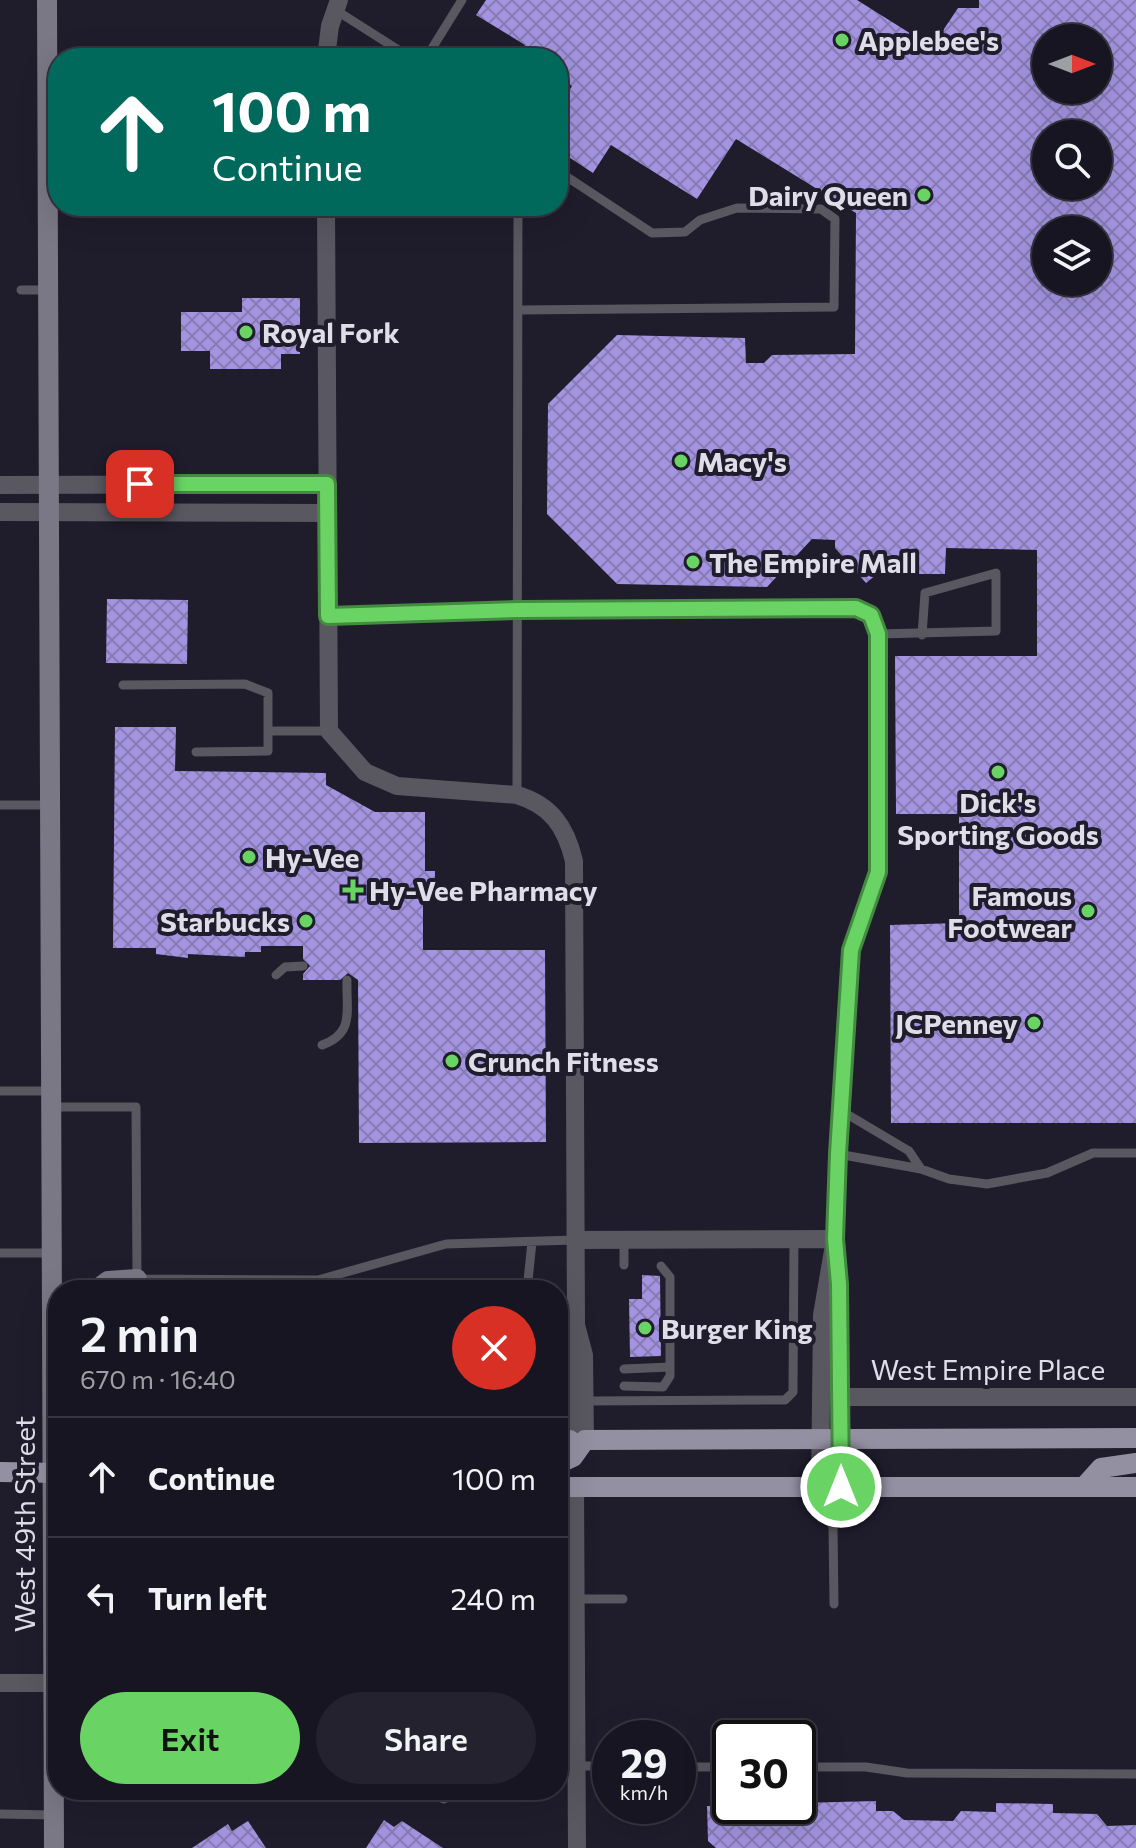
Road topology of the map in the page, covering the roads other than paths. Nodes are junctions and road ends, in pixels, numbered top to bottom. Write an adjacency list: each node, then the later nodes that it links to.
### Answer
1 (47, 0): 4 (main road, West 49th Street)
2 (462, 0): 7 (lane)
3 (336, 4): 5 (street); 6 (lane)
4 (50, 48)
5 (328, 48)
6 (397, 48)
7 (432, 48)
8 (568, 178): 14 (lane)
9 (50, 216): 13 (main road, West 49th Street)
10 (326, 216): 16 (street)
11 (518, 216): 14 (lane)
12 (21, 290): 13 (lane)
13 (48, 290): 15 (main road, West 49th Street)
14 (518, 310): 21 (lane)
15 (48, 484): 16 (street); 17 (street); 18 (main road, West 49th Street)
16 (327, 484): 20 (street)
17 (0, 485)
18 (48, 511): 19 (street); 20 (street); 31 (main road, West 49th Street)
19 (0, 512)
20 (327, 513): 22 (street)
21 (518, 610): 22 (lane); 23 (lane); 29 (lane)
22 (328, 616): 27 (street)
23 (878, 634): 24 (lane); 38 (lane)
24 (922, 635): 24 (lane)
25 (123, 685): 26 (lane)
26 (269, 731): 27 (lane); 28 (lane)
27 (329, 731): 29 (street)
28 (196, 752)
29 (517, 795): 44 (street)
30 (0, 805): 31 (lane)
31 (49, 805): 37 (main road, West 49th Street)
32 (303, 966): 33 (lane)
33 (276, 975)
34 (347, 980): 35 (lane)
35 (322, 1045)
36 (0, 1091): 37 (lane)
37 (50, 1099): 48 (main road, West 49th Street); 51 (lane)
38 (840, 1110): 40 (lane); 41 (lane)
39 (1136, 1153): 41 (lane)
40 (838, 1154): 41 (lane); 43 (lane)
41 (921, 1169)
42 (794, 1239): 43 (street); 45 (street); 61 (lane)
43 (835, 1239): 59 (street, West Empire Place); 63 (street, West Empire Place)
44 (575, 1240): 45 (street); 46 (lane); 55 (street)
45 (624, 1240): 49 (lane)
46 (532, 1242): 51 (lane); 54 (lane)
47 (0, 1253): 48 (lane)
48 (51, 1253): 52 (main road, West 49th Street)
49 (624, 1265)
50 (661, 1266): 56 (lane)
51 (137, 1279): 53 (main road)
52 (52, 1280)
53 (122, 1280)
54 (528, 1280)
55 (576, 1325): 61 (street); 64 (street)
56 (670, 1367): 57 (lane); 58 (lane)
57 (624, 1369)
58 (624, 1386)
59 (839, 1397): 60 (street, West Empire Place); 63 (street, West Empire Place)
60 (1136, 1397)
61 (585, 1401): 64 (street)
62 (1136, 1438): 63 (main road)
63 (830, 1439): 64 (main road); 70 (street, West Empire Place)
64 (571, 1440): 65 (main road)
65 (568, 1459)
66 (1136, 1463): 71 (main road)
67 (48, 1471): 68 (main road)
68 (0, 1472)
69 (568, 1487): 70 (main road)
70 (830, 1487): 71 (main road); 74 (lane); 74 (lane)
71 (1084, 1487): 72 (main road)
72 (1136, 1487)
73 (568, 1512): 75 (street)
74 (833, 1527): 77 (lane)
75 (575, 1599): 76 (lane); 80 (street)
76 (623, 1599)
77 (834, 1604)
78 (0, 1683): 79 (street)
79 (48, 1683)
80 (576, 1766): 81 (lane); 88 (street)
81 (592, 1766)
82 (816, 1767): 83 (lane)
83 (1136, 1774)
84 (54, 1800): 86 (main road, West 49th Street)
85 (0, 1814): 86 (lane)
86 (54, 1815): 87 (main road, West 49th Street)
87 (54, 1848)
88 (577, 1848)

